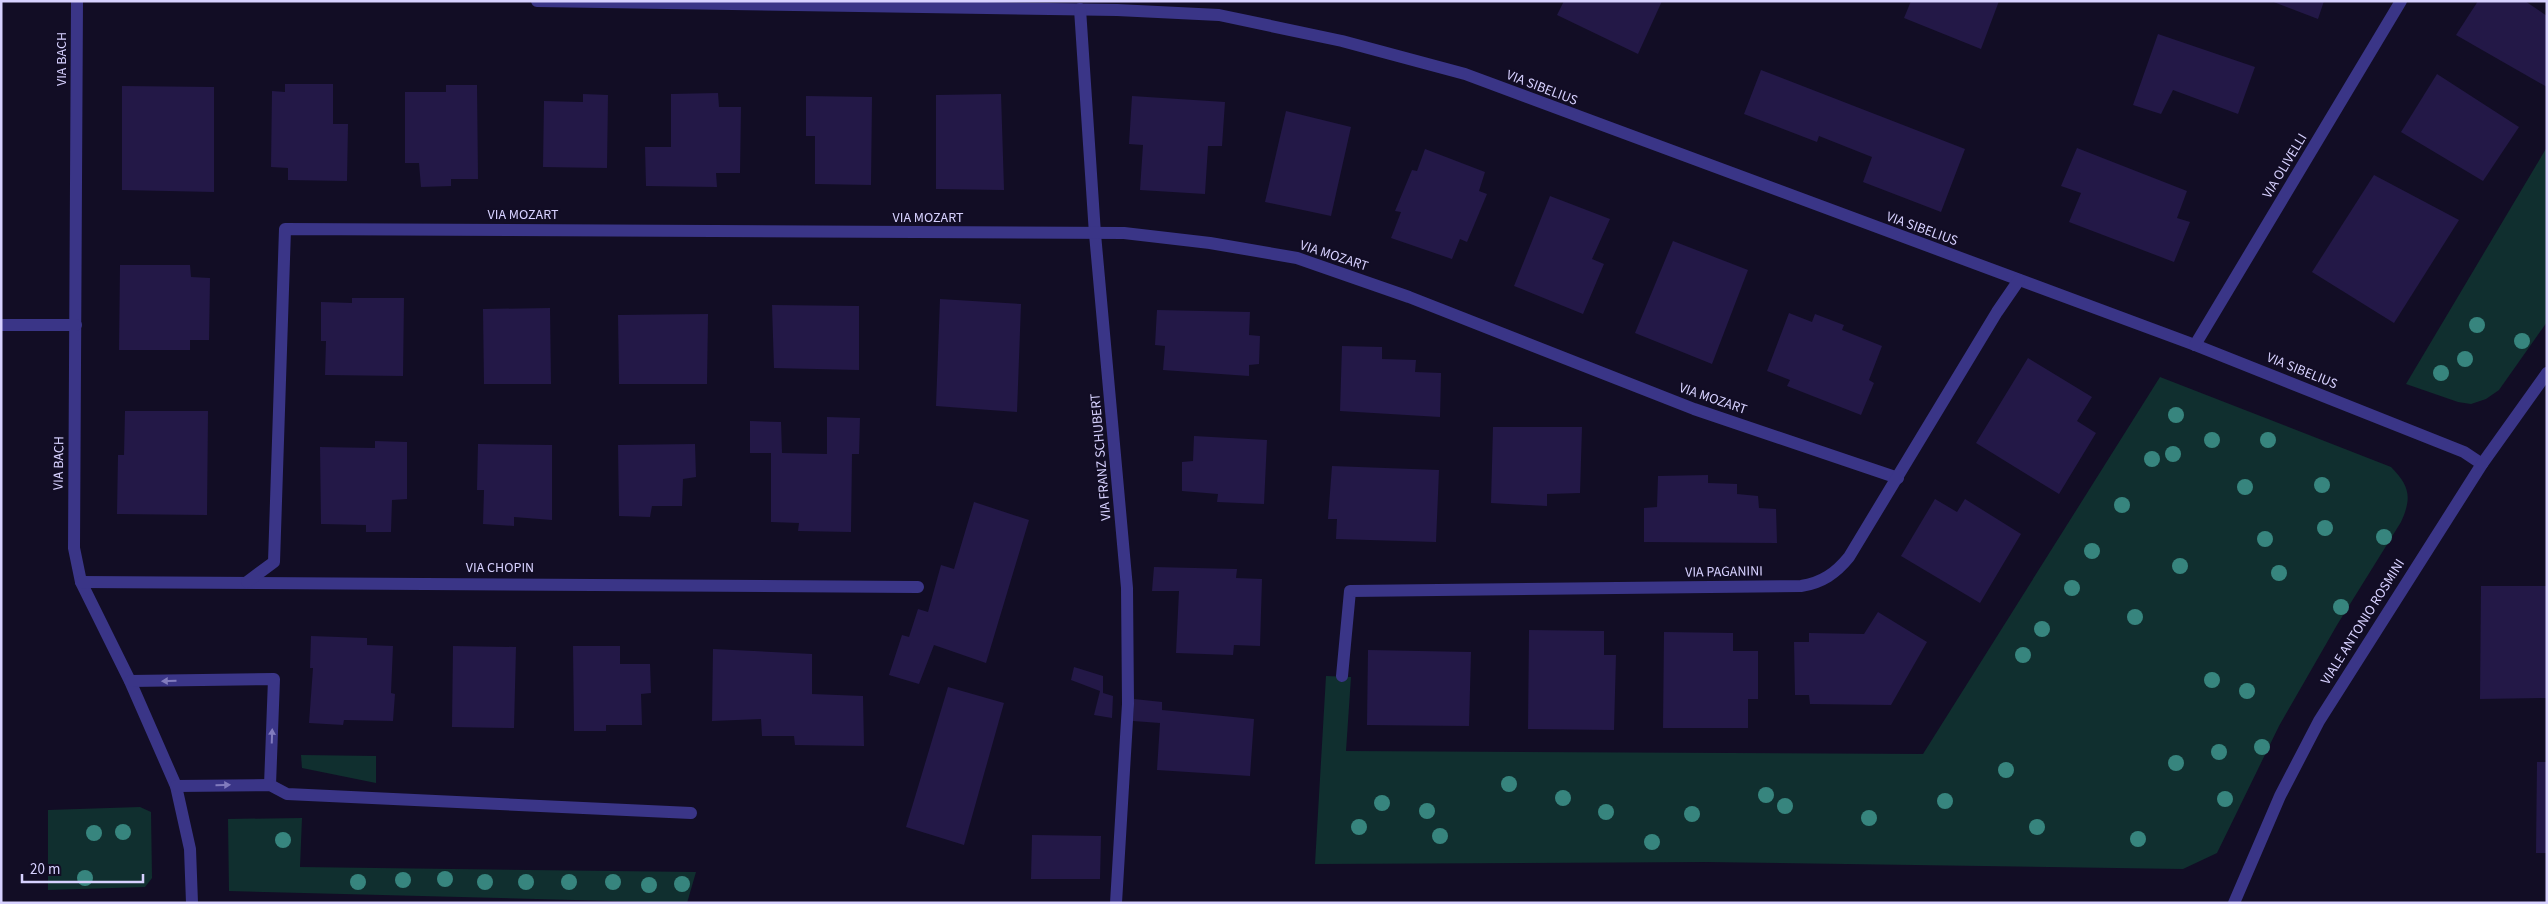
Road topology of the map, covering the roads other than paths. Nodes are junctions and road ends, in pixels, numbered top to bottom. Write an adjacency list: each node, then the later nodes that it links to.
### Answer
1 (77, 1): 9 (street, VIA BACH)
2 (537, 1): 4 (street, VIA SIBELIUS)
3 (2401, 1): 10 (street, VIA OLIVELLI)
4 (715, 3): 5 (street, VIA SIBELIUS)
5 (1080, 9): 6 (street, VIA FRANZ SCHUBERT); 7 (street, VIA SIBELIUS)
6 (1095, 234): 13 (street, VIA MOZART); 15 (street, VIA MOZART); 23 (street, VIA FRANZ SCHUBERT)
7 (2019, 280): 10 (street, VIA SIBELIUS); 13 (street, VIA PAGANINI)
8 (1, 325): 9 (street)
9 (76, 326): 14 (street, VIA BACH)
10 (2195, 345): 12 (street, VIA SIBELIUS)
11 (2547, 373): 12 (street, VIALE ANTONIO ROSMINI)
12 (2482, 464): 24 (street, VIALE ANTONIO ROSMINI)
13 (1898, 478): 17 (street, VIA PAGANINI)
14 (81, 582): 15 (street, VIA CHOPIN); 18 (street, VIA BACH)
15 (247, 582): 16 (street, VIA CHOPIN)
16 (918, 587)
17 (1342, 676)
18 (130, 681): 19 (street, one-way to 18); 20 (street, VIA BACH)
19 (270, 785): 20 (street, one-way to 19); 21 (street)
20 (176, 786): 22 (street, VIA BACH)
21 (691, 814)
22 (192, 903)
23 (1116, 903)
24 (2234, 903)

